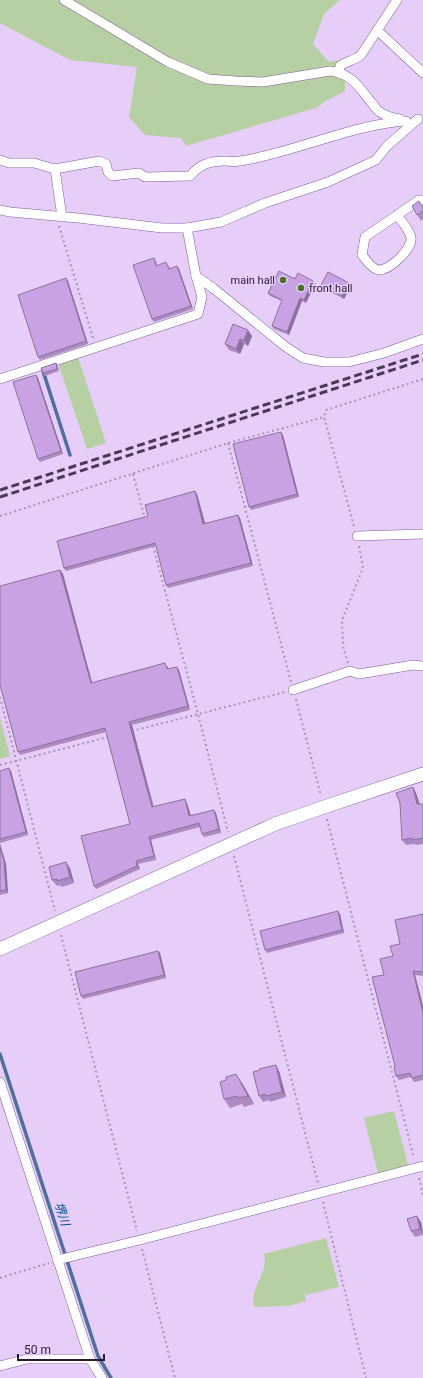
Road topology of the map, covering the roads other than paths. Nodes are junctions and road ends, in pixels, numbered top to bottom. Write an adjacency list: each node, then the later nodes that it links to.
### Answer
1 (64, 0): 4 (street)
2 (397, 0): 3 (street)
3 (377, 30): 4 (street); 5 (street)
4 (339, 72): 7 (street)
5 (423, 73)
6 (420, 118): 7 (street); 14 (street)
7 (406, 121): 9 (street)
8 (0, 160): 9 (street)
9 (55, 169): 13 (street)
10 (423, 200): 12 (street)
11 (0, 210): 13 (street)
12 (397, 215): 12 (street)
13 (59, 217): 14 (street)
14 (188, 228): 15 (street)
15 (196, 276): 16 (street); 17 (street)
16 (423, 339)
17 (0, 379)
18 (423, 534): 19 (street)
19 (357, 536)
20 (423, 666): 21 (street)
21 (293, 690)
22 (423, 774): 23 (street)
23 (0, 949)
24 (0, 1082): 26 (street)
25 (423, 1166): 26 (street)
26 (60, 1259): 27 (street)
27 (90, 1359): 28 (street); 29 (street)
28 (0, 1366)
29 (102, 1378)

